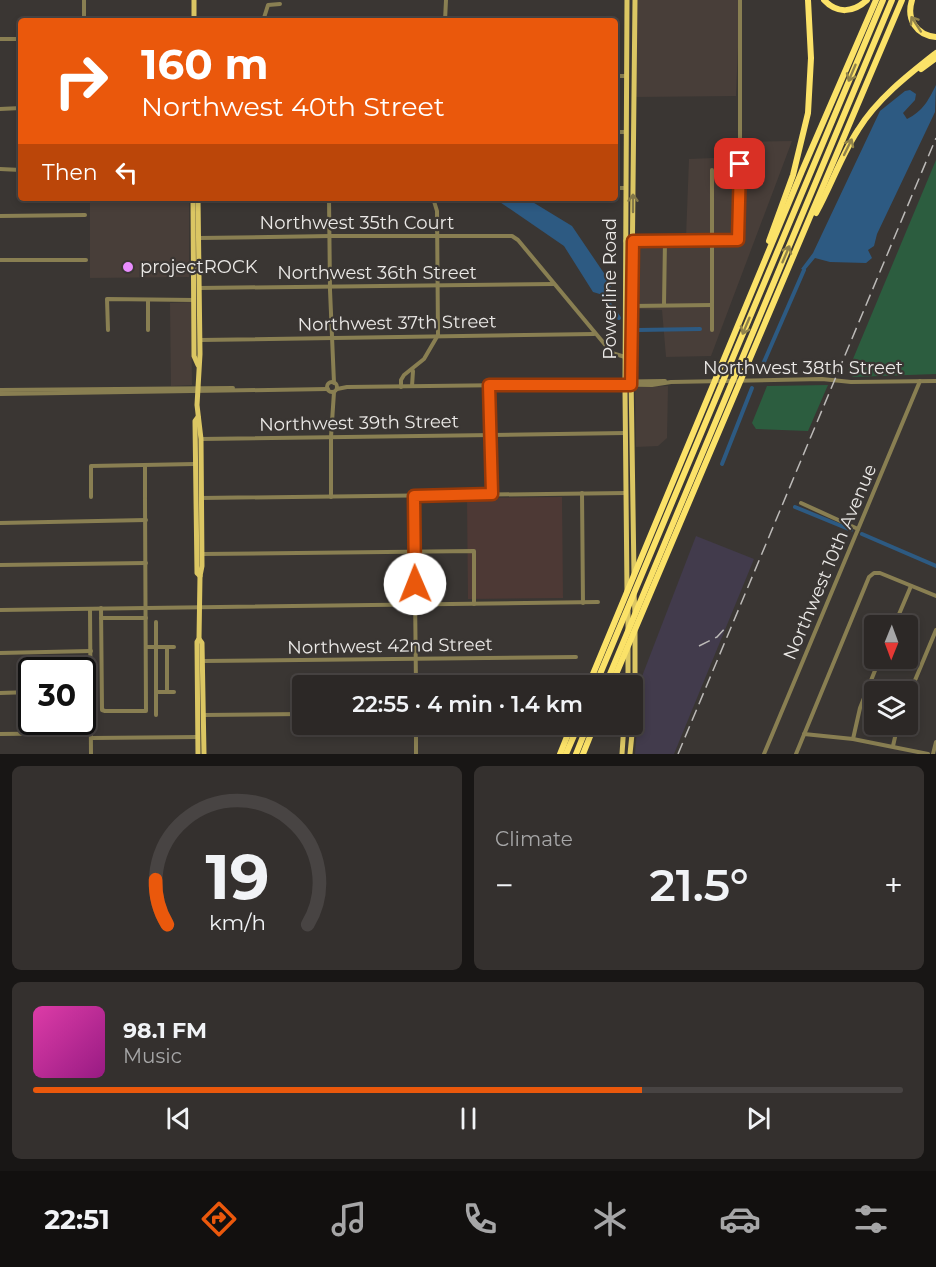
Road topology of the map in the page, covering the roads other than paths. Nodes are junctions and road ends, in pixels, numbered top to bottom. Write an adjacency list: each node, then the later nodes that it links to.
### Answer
1 (84, 0): 16 (street)
2 (194, 0): 17 (main road)
3 (446, 0): 19 (street)
4 (627, 0): 20 (main road, Powerline Road)
5 (635, 0): 24 (main road, Powerline Road)
6 (740, 0): 58 (street)
7 (824, 0): 8 (highway)
8 (867, 0)
9 (876, 0): 46 (highway)
10 (883, 0): 61 (highway, one-way to 61)
11 (892, 0): 40 (highway)
12 (902, 0): 33 (highway)
13 (912, 0): 21 (highway, one-way to 13)
14 (808, 2): 64 (highway)
15 (280, 4): 18 (street)
16 (84, 18)
17 (194, 18)
18 (264, 18)
19 (445, 18)
20 (626, 33): 24 (main road); 25 (main road, Powerline Road)
21 (936, 37)
22 (0, 39): 23 (street)
23 (18, 39)
24 (634, 41): 28 (main road, Powerline Road)
25 (626, 42): 28 (main road); 30 (main road, Powerline Road)
26 (936, 52): 31 (highway)
27 (936, 58): 31 (highway)
28 (634, 59): 36 (main road, Powerline Road)
29 (618, 76): 30 (street)
30 (626, 76): 35 (main road, Powerline Road)
31 (894, 89): 55 (highway, one-way to 31)
32 (18, 108): 34 (street)
33 (856, 108): 40 (highway); 55 (highway)
34 (0, 109)
35 (626, 118): 36 (main road); 38 (main road, Powerline Road)
36 (634, 131): 39 (main road, Powerline Road)
37 (618, 132): 38 (street)
38 (626, 132): 39 (main road); 45 (main road, Powerline Road)
39 (633, 147): 60 (main road, Powerline Road, one-way to 39)
40 (828, 154): 85 (highway, one-way to 40)
41 (0, 169): 42 (street)
42 (18, 170)
43 (712, 170): 58 (street)
44 (618, 188): 45 (street)
45 (625, 188): 59 (main road, Powerline Road)
46 (792, 195): 61 (highway); 64 (highway)
47 (193, 201): 65 (main road)
48 (198, 201): 56 (main road)
49 (329, 201): 54 (street)
50 (434, 201): 53 (street)
51 (85, 215): 52 (street)
52 (0, 216)
53 (438, 235): 54 (street, Northwest 35th Court); 66 (street, Northwest 35th Court); 67 (street)
54 (330, 236): 56 (street, Northwest 35th Court); 68 (street)
55 (802, 236): 85 (highway)
56 (199, 238): 69 (main road)
57 (665, 240): 58 (street); 60 (street); 72 (street)
58 (712, 240): 73 (street)
59 (625, 241): 60 (street); 83 (main road, Powerline Road)
60 (633, 241): 74 (main road, Powerline Road)
61 (777, 253): 156 (highway, one-way to 156)
62 (0, 260): 63 (street)
63 (86, 260)
64 (764, 262): 155 (highway)
65 (193, 283): 69 (main road); 71 (main road)
66 (554, 284): 67 (street, Northwest 36th Street); 79 (street)
67 (438, 286): 68 (street, Northwest 36th Street); 80 (street)
68 (330, 287): 69 (street, Northwest 36th Street); 81 (street)
69 (199, 288): 75 (main road)
70 (148, 300): 71 (street); 76 (street); 77 (street)
71 (194, 300): 75 (main road); 84 (main road)
72 (664, 305): 73 (street); 74 (street)
73 (712, 305): 78 (street)
74 (632, 306): 89 (main road, Powerline Road)
75 (199, 307): 82 (main road)
76 (108, 330)
77 (148, 330)
78 (712, 330)
79 (594, 334): 80 (street, Northwest 37th Street); 83 (street)
80 (438, 335): 81 (street, Northwest 37th Street); 86 (street)
81 (331, 337): 82 (street, Northwest 37th Street); 92 (street)
82 (200, 340): 84 (main road)
83 (625, 357): 89 (main road, Powerline Road)
84 (198, 367): 94 (main road)
85 (742, 367): 96 (highway)
86 (413, 370): 91 (street); 93 (street)
87 (920, 381): 88 (street, Northwest 38th Street); 89 (street, Northwest 38th Street); 117 (street, Northwest 10th Avenue)
88 (936, 381)
89 (628, 383): 90 (street, Northwest 38th Street); 98 (main road, Powerline Road); 105 (main road, Powerline Road)
90 (489, 385): 91 (street, Northwest 38th Street); 99 (street)
91 (412, 386): 93 (street, Northwest 38th Street)
92 (332, 387): 93 (street, Northwest 38th Street); 94 (street, Northwest 38th Street); 100 (street)
93 (400, 387)
94 (198, 390): 95 (street, Northwest 38th Street); 97 (main road)
95 (0, 392)
96 (730, 395): 157 (highway); 158 (highway)
97 (198, 417): 101 (main road); 102 (main road)
98 (625, 433): 99 (street, Northwest 39th Street); 104 (main road, Powerline Road)
99 (491, 435): 100 (street, Northwest 39th Street); 107 (street)
100 (331, 437): 101 (street, Northwest 39th Street); 109 (street)
101 (201, 439): 112 (main road)
102 (195, 464): 103 (street); 112 (main road)
103 (145, 465): 111 (street); 115 (street)
104 (626, 473): 105 (main road); 106 (main road, Powerline Road)
105 (632, 485): 114 (main road, Powerline Road)
106 (626, 493): 108 (street); 114 (main road); 152 (main road, Powerline Road)
107 (492, 494): 108 (street); 110 (street)
108 (582, 494): 126 (street)
109 (331, 496): 110 (street); 112 (street)
110 (414, 496): 118 (street)
111 (90, 497)
112 (198, 498): 119 (main road); 122 (main road)
113 (801, 503): 117 (street)
114 (633, 508): 161 (main road, Powerline Road)
115 (146, 520): 116 (street); 120 (street)
116 (0, 523)
117 (858, 529): 198 (street, Northwest 10th Avenue)
118 (414, 551): 119 (street); 127 (street); 128 (street)
119 (202, 554): 122 (main road)
120 (146, 563): 121 (street); 129 (street)
121 (0, 565)
122 (200, 576): 130 (main road)
123 (911, 586): 124 (street); 134 (street); 174 (street)
124 (936, 596)
125 (598, 602): 126 (street)
126 (583, 603): 128 (street)
127 (415, 604): 128 (street); 130 (street); 150 (street)
128 (474, 604)
129 (146, 607): 130 (street); 131 (street); 136 (street)
130 (199, 607): 141 (main road)
131 (101, 608): 132 (street); 135 (street)
132 (90, 609): 133 (street); 146 (street)
133 (0, 610)
134 (899, 615)
135 (101, 618): 136 (street); 142 (street)
136 (146, 618): 138 (street)
137 (156, 622): 139 (street)
138 (146, 630): 139 (street); 142 (street)
139 (156, 630): 143 (street)
140 (936, 630): 162 (street)
141 (199, 639): 151 (main road); 168 (main road)
142 (146, 647): 143 (street)
143 (156, 647): 144 (street); 164 (street)
144 (167, 647): 145 (street); 165 (street)
145 (174, 647)
146 (91, 651): 147 (street); 148 (street)
147 (0, 652)
148 (91, 657)
149 (576, 657): 150 (street, Northwest 42nd Street)
150 (415, 659): 151 (street, Northwest 42nd Street); 154 (street)
151 (203, 661): 171 (main road)
152 (628, 662): 159 (main road, Powerline Road); 160 (main road)
153 (876, 669): 185 (street)
154 (416, 675)
155 (593, 675)
156 (600, 675)
157 (609, 675)
158 (616, 675)
159 (628, 675)
160 (632, 675)
161 (635, 675)
162 (915, 681)
163 (18, 692): 167 (street)
164 (156, 692): 165 (street); 170 (street)
165 (166, 692): 166 (street)
166 (174, 692)
167 (0, 693)
168 (198, 709): 171 (main road); 184 (main road)
169 (292, 714): 171 (street)
170 (156, 715)
171 (203, 715): 190 (main road)
172 (0, 734): 173 (street)
173 (18, 734)
174 (804, 734): 185 (street); 199 (street)
175 (91, 735): 184 (street); 188 (street)
176 (416, 735): 191 (street)
177 (568, 735): 192 (highway)
178 (574, 735): 193 (highway)
179 (584, 735): 194 (highway)
180 (591, 735): 195 (highway)
181 (623, 735): 196 (main road)
182 (632, 735): 197 (main road, Powerline Road)
183 (895, 735): 187 (street)
184 (198, 736): 189 (main road)
185 (853, 739): 187 (street)
186 (936, 742): 201 (street)
187 (892, 746): 200 (street)
188 (91, 754)
189 (198, 754)
190 (204, 754)
191 (416, 754)
192 (560, 754)
193 (566, 754)
194 (576, 754)
195 (583, 754)
196 (622, 754)
197 (630, 754)
198 (764, 754)
199 (796, 754)
200 (928, 754)
201 (933, 754)

